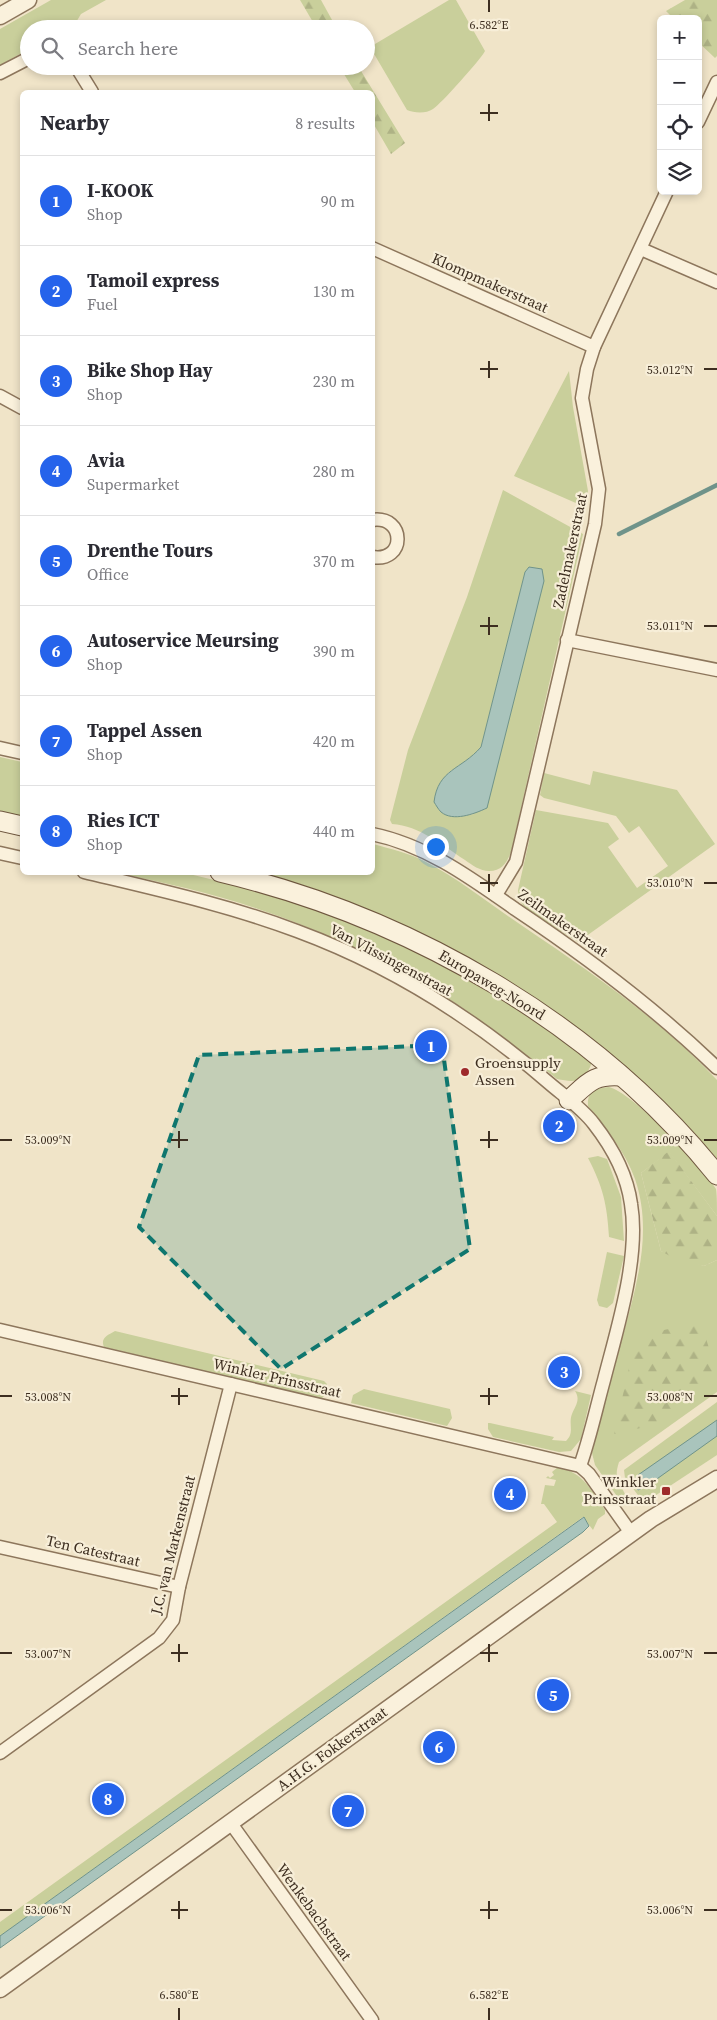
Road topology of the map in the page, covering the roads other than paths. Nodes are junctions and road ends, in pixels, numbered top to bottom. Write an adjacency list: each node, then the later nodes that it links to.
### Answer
1 (28, 0): 2 (street)
2 (0, 16)
3 (20, 63): 4 (street)
4 (0, 74)
5 (82, 75): 7 (street)
6 (717, 82): 8 (street)
7 (91, 90)
8 (702, 114)
9 (665, 195): 11 (street, Zadelmakerstraat)
10 (375, 249): 13 (street, Klompmakerstraat)
11 (641, 249): 12 (street); 13 (street, Zadelmakerstraat)
12 (717, 282)
13 (594, 347): 18 (street, Zadelmakerstraat)
14 (0, 396): 15 (street)
15 (20, 407)
16 (375, 520): 17 (street)
17 (375, 557)
18 (567, 640): 19 (street); 29 (street, Zadelmakerstraat)
19 (717, 670)
20 (0, 748): 21 (street)
21 (20, 753)
22 (0, 821): 23 (main road)
23 (20, 826)
24 (375, 835): 29 (street, Zeilmakerstraat)
25 (0, 853): 26 (street)
26 (20, 858)
27 (96, 875): 32 (street, Van Vlissingenstraat)
28 (231, 875): 31 (main road, Europaweg-Noord)
29 (496, 895): 30 (street, Zeilmakerstraat)
30 (717, 1068)
31 (621, 1076): 32 (main road); 33 (main road, Europaweg-Noord)
32 (569, 1100): 36 (street, Van Vlissingenstraat)
33 (717, 1175)
34 (0, 1330): 35 (street, Winkler Prinsstraat)
35 (231, 1384): 36 (street, Winkler Prinsstraat); 42 (street, J.C. van Markenstraat)
36 (580, 1466): 40 (street)
37 (717, 1467): 39 (street, A.H.G. Fokkerstraat)
38 (717, 1479): 39 (street, A.H.G. Fokkerstraat)
39 (664, 1510): 40 (street, A.H.G. Fokkerstraat)
40 (631, 1533): 44 (street, A.H.G. Fokkerstraat)
41 (0, 1547): 42 (street, Ten Catestraat)
42 (179, 1588): 43 (street, J.C. van Markenstraat)
43 (0, 1753)
44 (230, 1822): 45 (street, A.H.G. Fokkerstraat); 46 (street, Wenkebachstraat)
45 (0, 1989)
46 (372, 2020)

